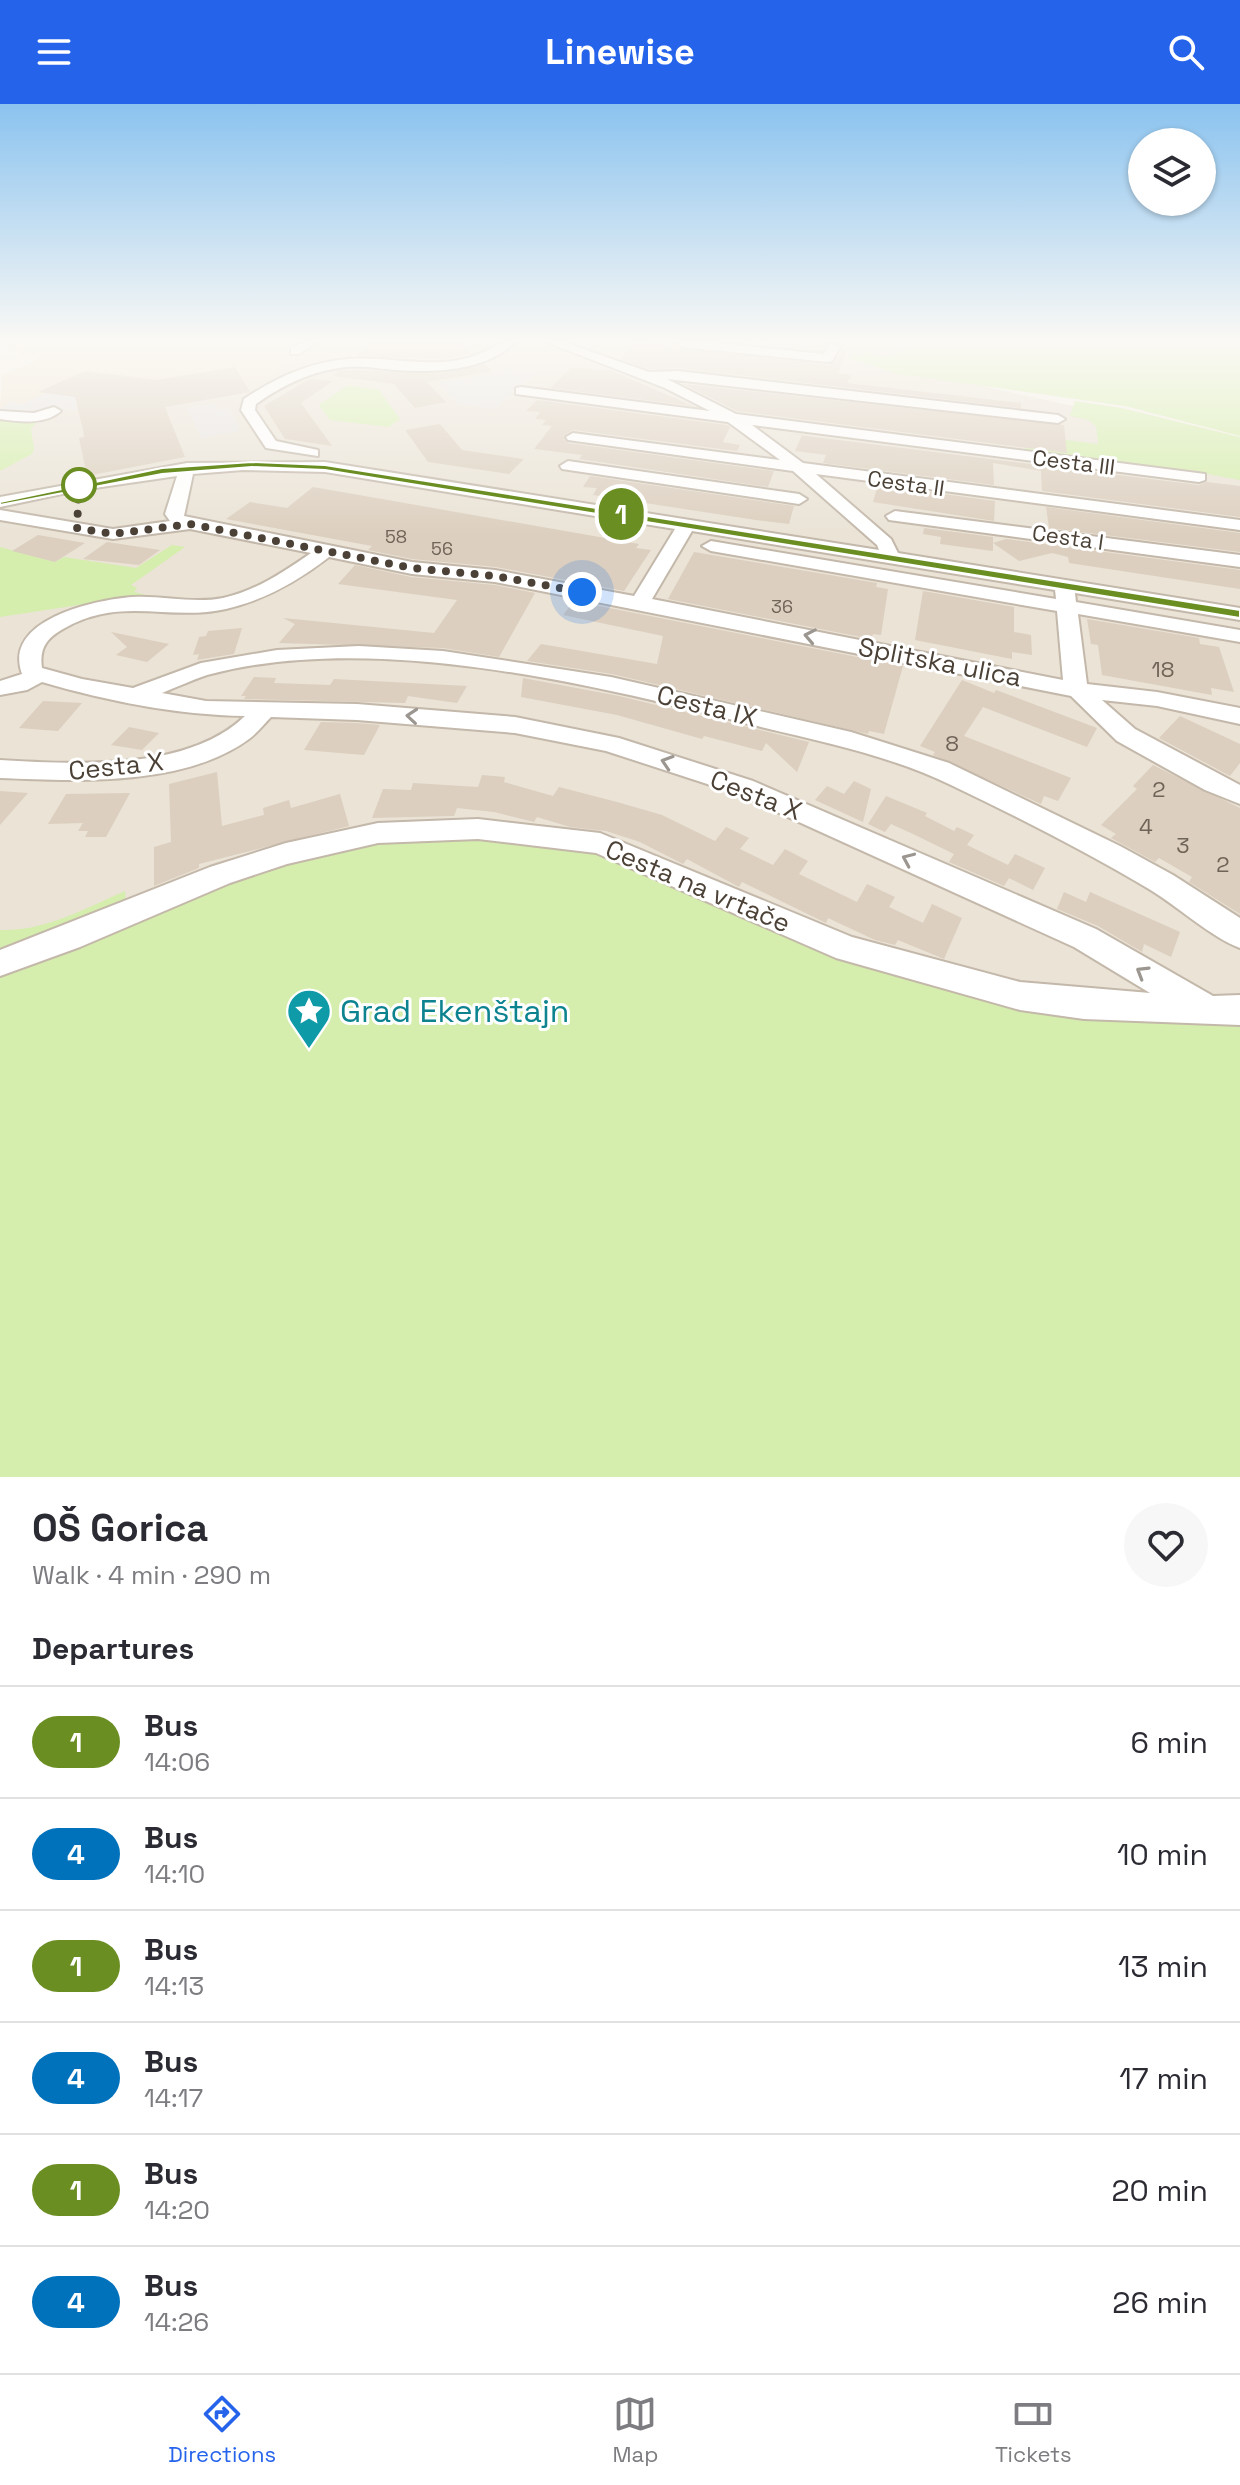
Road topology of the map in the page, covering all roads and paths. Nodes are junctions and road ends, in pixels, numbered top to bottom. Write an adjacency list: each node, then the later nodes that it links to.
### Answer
1 (248, 407): 11 (street)
2 (640, 407): 8 (street, Cesta III)
3 (710, 407): 8 (street)
4 (955, 407): 7 (street)
5 (54, 411): 6 (street)
6 (0, 415)
7 (1058, 419)
8 (736, 420): 14 (street); 17 (street, Cesta III)
9 (573, 437): 10 (street, Cesta II)
10 (664, 450): 14 (street, Cesta II); 16 (street)
11 (352, 458)
12 (568, 466): 16 (street)
13 (187, 468): 20 (street); 23 (street); 26 (street)
14 (801, 469): 18 (street, Cesta II); 28 (street)
15 (281, 474): 26 (street)
16 (644, 476): 19 (street)
17 (1199, 477)
18 (1021, 498): 24 (street, Cesta II); 25 (street)
19 (799, 499)
20 (0, 502)
21 (0, 515): 23 (street, Splitska ulica)
22 (895, 516): 25 (street, Cesta I)
23 (190, 524): 27 (street, Splitska ulica)
24 (1240, 525)
25 (1025, 531): 29 (street, Cesta I)
26 (682, 532): 28 (street); 30 (street); 31 (street)
27 (326, 551): 31 (street, Splitska ulica); 33 (street)
28 (890, 556): 30 (street)
29 (1240, 561)
30 (1065, 595): 32 (street); 35 (street)
31 (640, 603): 35 (street, Splitska ulica, one-way to 31)
32 (1239, 634)
33 (40, 674): 34 (street); 36 (street, Cesta X)
34 (0, 688)
35 (1078, 690): 38 (street, Splitska ulica); 40 (street)
36 (133, 696): 37 (street, Cesta X); 41 (street, Cesta IX)
37 (264, 711): 39 (street, Cesta X); 44 (street, Cesta X, one-way to 37)
38 (1240, 716)
39 (0, 769)
40 (1240, 795)
41 (1240, 935)
42 (0, 963): 44 (street, Cesta na vrtače)
43 (1240, 1010): 44 (street, Cesta na vrtače)
44 (1209, 1011)

